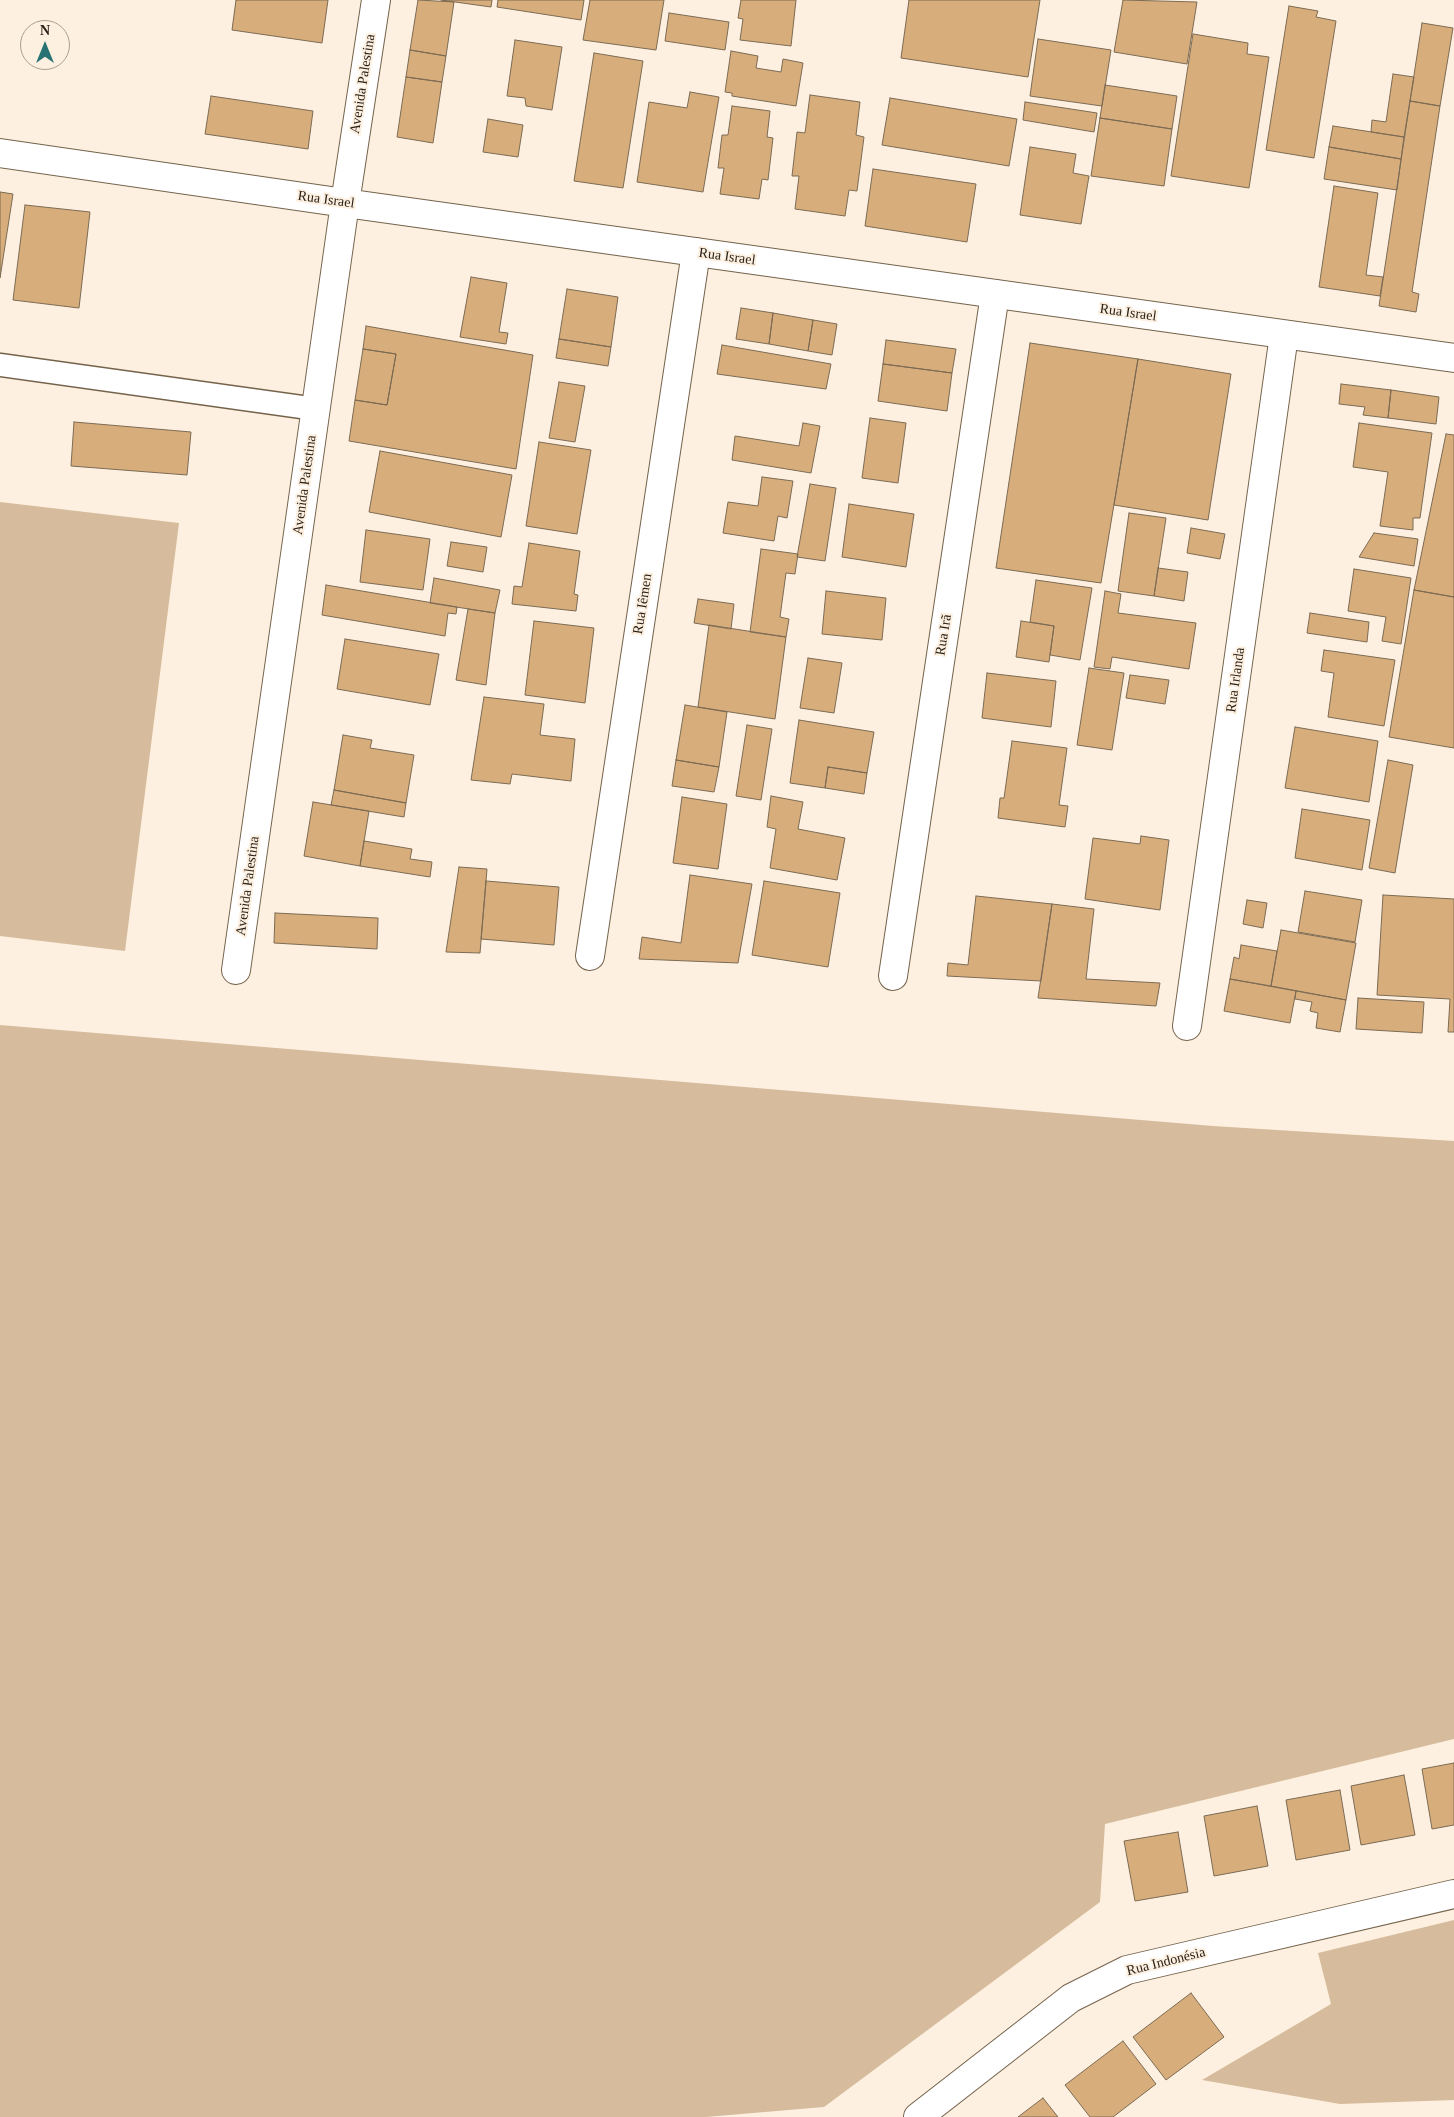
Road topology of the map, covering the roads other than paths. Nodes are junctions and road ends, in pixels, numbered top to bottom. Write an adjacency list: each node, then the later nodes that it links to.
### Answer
1 (376, 0): 3 (street, Avenida Palestina)
2 (0, 153): 3 (street, Rua Israel)
3 (345, 203): 4 (street, Rua Israel); 9 (street, Avenida Palestina)
4 (696, 252): 5 (street, Rua Israel); 10 (street, Rua Iêmen)
5 (995, 294): 6 (street, Rua Israel); 12 (street, Rua Irã)
6 (1284, 335): 7 (street, Rua Israel); 13 (street, Rua Irlanda)
7 (1454, 358)
8 (0, 365): 9 (lane)
9 (316, 409): 11 (street, Avenida Palestina)
10 (590, 956)
11 (236, 970)
12 (893, 976)
13 (1187, 1026)
14 (1454, 1894): 15 (street, Rua Indonésia)
15 (918, 2117)

